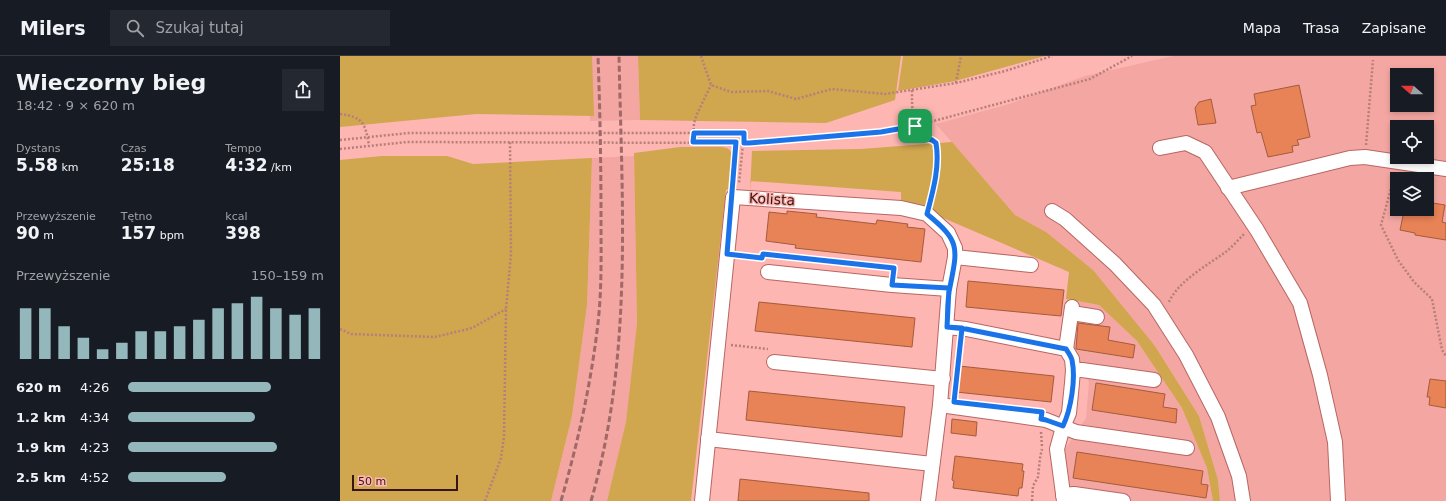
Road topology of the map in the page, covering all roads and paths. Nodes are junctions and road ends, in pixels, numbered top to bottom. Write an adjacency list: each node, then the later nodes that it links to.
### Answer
1 (701, 56): 7 (path)
2 (962, 56): 6 (path)
3 (1052, 56): 6 (path)
4 (1132, 56): 10 (path)
5 (1373, 60): 20 (path)
6 (956, 83): 8 (path)
7 (711, 85): 8 (path); 11 (path)
8 (912, 90): 10 (path)
9 (340, 114): 12 (path)
10 (915, 126): 16 (path); 28 (path)
11 (694, 133): 12 (path); 15 (path); 16 (path)
12 (367, 136): 13 (path); 17 (path)
13 (340, 140)
14 (510, 142): 15 (path); 17 (path); 36 (path)
15 (693, 142): 26 (path)
16 (744, 143): 26 (path)
17 (368, 145): 19 (path)
18 (1160, 148): 25 (street)
19 (340, 149)
20 (1365, 157): 21 (street); 25 (street)
21 (1390, 161)
22 (1398, 164): 42 (path)
23 (1412, 164): 24 (street)
24 (1446, 169)
25 (1228, 188): 29 (street)
26 (735, 197): 28 (street, Kolista); 30 (street, Kolista)
27 (1052, 211): 37 (street)
28 (927, 214): 31 (street, Kolista)
29 (1254, 225): 37 (path); 62 (street)
30 (727, 254): 34 (path); 50 (street, Kolista)
31 (956, 257): 32 (street); 35 (street, Kolista)
32 (1031, 265)
33 (768, 272): 34 (street)
34 (892, 285): 35 (street)
35 (949, 288): 39 (street, Kolista)
36 (506, 309): 40 (path); 56 (path)
37 (1162, 316): 61 (street)
38 (1097, 317): 41 (street)
39 (947, 327): 41 (street); 45 (street, Kolista)
40 (340, 329)
41 (1066, 349): 44 (street)
42 (1446, 356)
43 (774, 362): 45 (street)
44 (1073, 370): 46 (street); 49 (street)
45 (943, 379): 47 (street, Kolista)
46 (1154, 380)
47 (940, 405): 48 (street); 54 (street, Kolista)
48 (1041, 419): 49 (street); 51 (path)
49 (1063, 426): 52 (street); 55 (street)
50 (708, 439): 54 (street); 57 (street, Kolista)
51 (1042, 448): 53 (path); 59 (path)
52 (1187, 448)
53 (1044, 455)
54 (932, 464): 58 (street, Kolista)
55 (1063, 498): 60 (street)
56 (485, 501)
57 (702, 501)
58 (928, 501)
59 (1032, 501)
60 (1123, 501)
61 (1243, 501)
62 (1338, 501)

